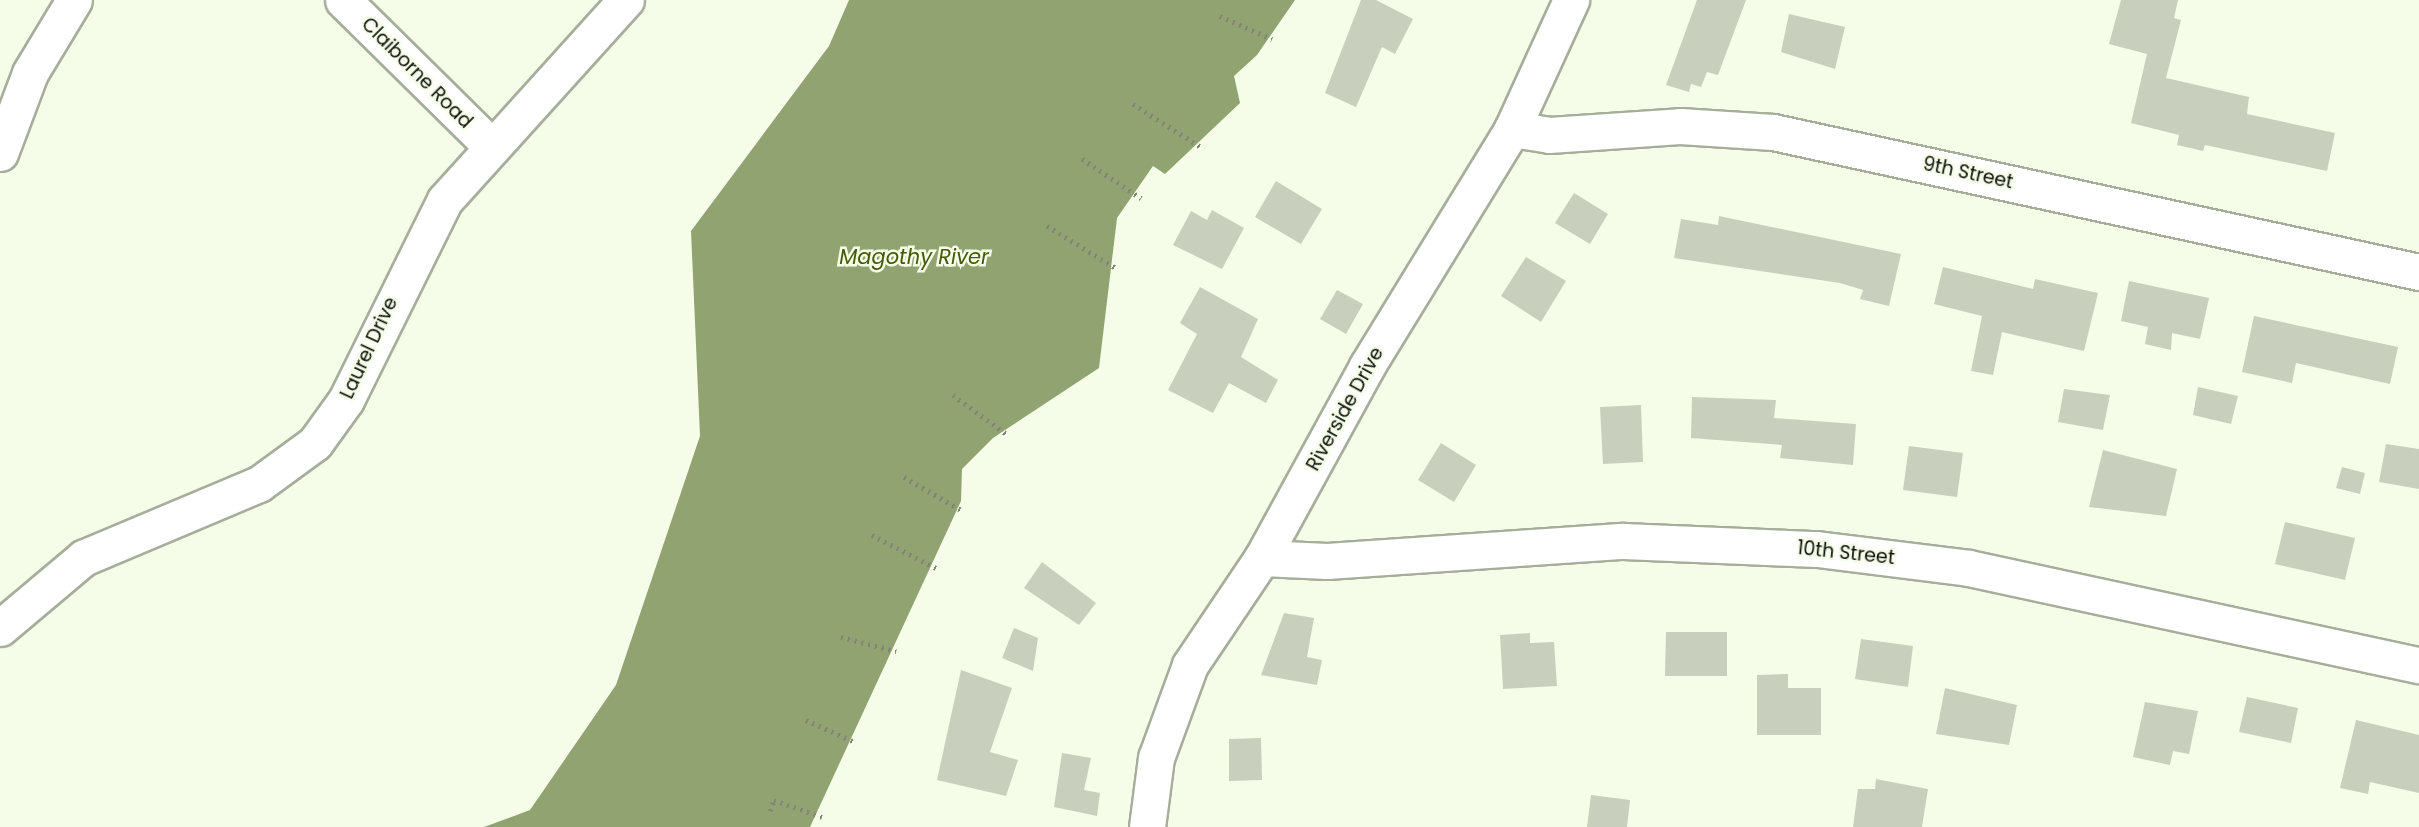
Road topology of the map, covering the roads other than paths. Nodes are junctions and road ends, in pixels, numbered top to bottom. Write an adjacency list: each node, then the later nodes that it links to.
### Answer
1 (74, 0): 7 (street)
2 (343, 0): 6 (street, Claiborne Road)
3 (626, 0): 6 (street, Laurel Drive)
4 (1572, 0): 5 (street, Riverside Drive)
5 (1512, 129): 8 (street, 9th Street); 9 (street, Riverside Drive)
6 (490, 145): 10 (street, Laurel Drive)
7 (0, 153)
8 (2419, 272)
9 (1262, 558): 11 (street, 10th Street); 12 (street, Riverside Drive)
10 (0, 628)
11 (2419, 665)
12 (1147, 827)

